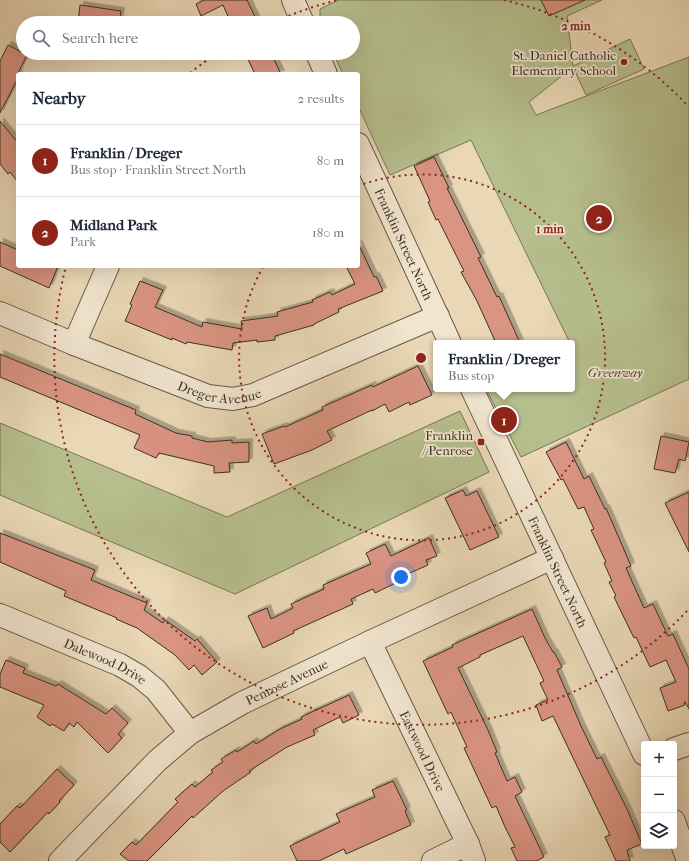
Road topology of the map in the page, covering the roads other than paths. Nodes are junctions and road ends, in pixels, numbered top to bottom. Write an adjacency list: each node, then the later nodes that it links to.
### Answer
1 (293, 0): 2 (street)
2 (300, 16)
3 (320, 60): 4 (street)
4 (325, 72)
5 (360, 148): 8 (street, Franklin Street North)
6 (107, 268): 10 (street)
7 (0, 313): 10 (street, Dreger Avenue)
8 (438, 316): 9 (street, Franklin Street North); 10 (street, Dreger Avenue)
9 (449, 340)
10 (74, 344)
11 (473, 392): 12 (street, Franklin Street North)
12 (552, 558): 14 (street, Penrose Avenue); 17 (street, Franklin Street North)
13 (0, 615): 15 (street, Dalewood Drive)
14 (370, 642): 15 (street, Penrose Avenue); 20 (street, Eastwood Drive)
15 (190, 733): 21 (street, Penrose Avenue)
16 (689, 744): 18 (street)
17 (641, 748)
18 (677, 748)
19 (677, 830): 23 (street)
20 (471, 853): 22 (street)
21 (60, 861)
22 (432, 861)
23 (688, 861)

